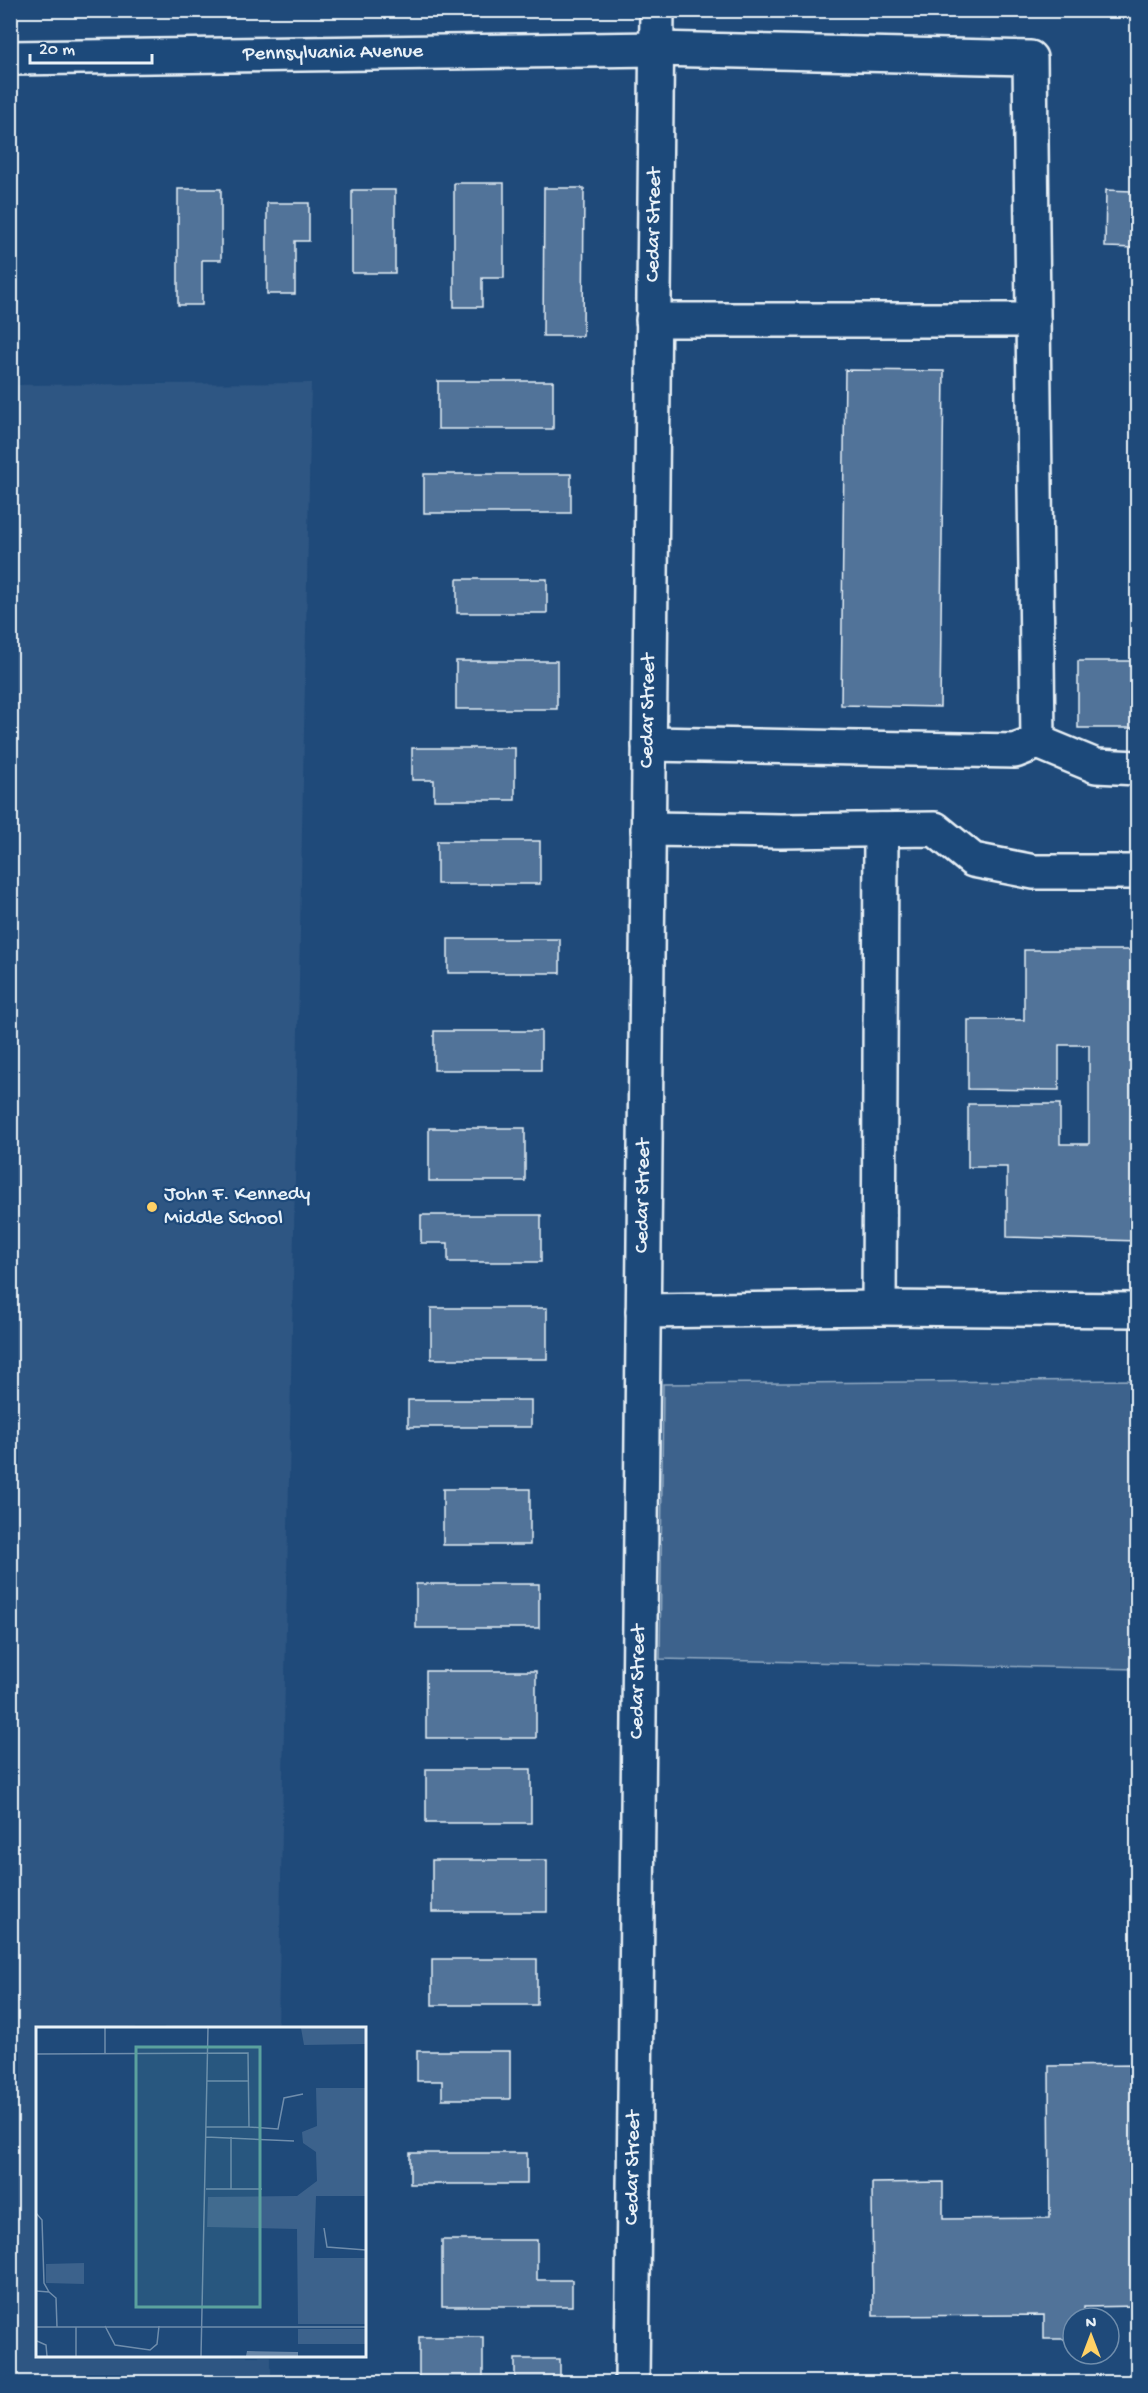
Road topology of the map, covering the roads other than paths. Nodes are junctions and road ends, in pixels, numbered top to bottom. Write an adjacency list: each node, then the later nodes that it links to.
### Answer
1 (657, 10): 2 (street, Cedar Street)
2 (656, 49): 3 (street, Pennsylvania Avenue); 4 (street, Cedar Street); 5 (street, Pennsylvania Avenue)
3 (10, 58)
4 (654, 320): 5 (street); 7 (street, Cedar Street)
5 (1033, 320): 6 (street)
6 (1038, 742): 7 (street); 8 (street)
7 (649, 744): 9 (street, Cedar Street)
8 (1137, 768)
9 (648, 829): 10 (street); 14 (street, Cedar Street)
10 (880, 830): 11 (street); 12 (street)
11 (1137, 872)
12 (879, 1308): 13 (street); 14 (street)
13 (1137, 1310)
14 (643, 1311): 15 (street, Cedar Street)
15 (632, 2382)

